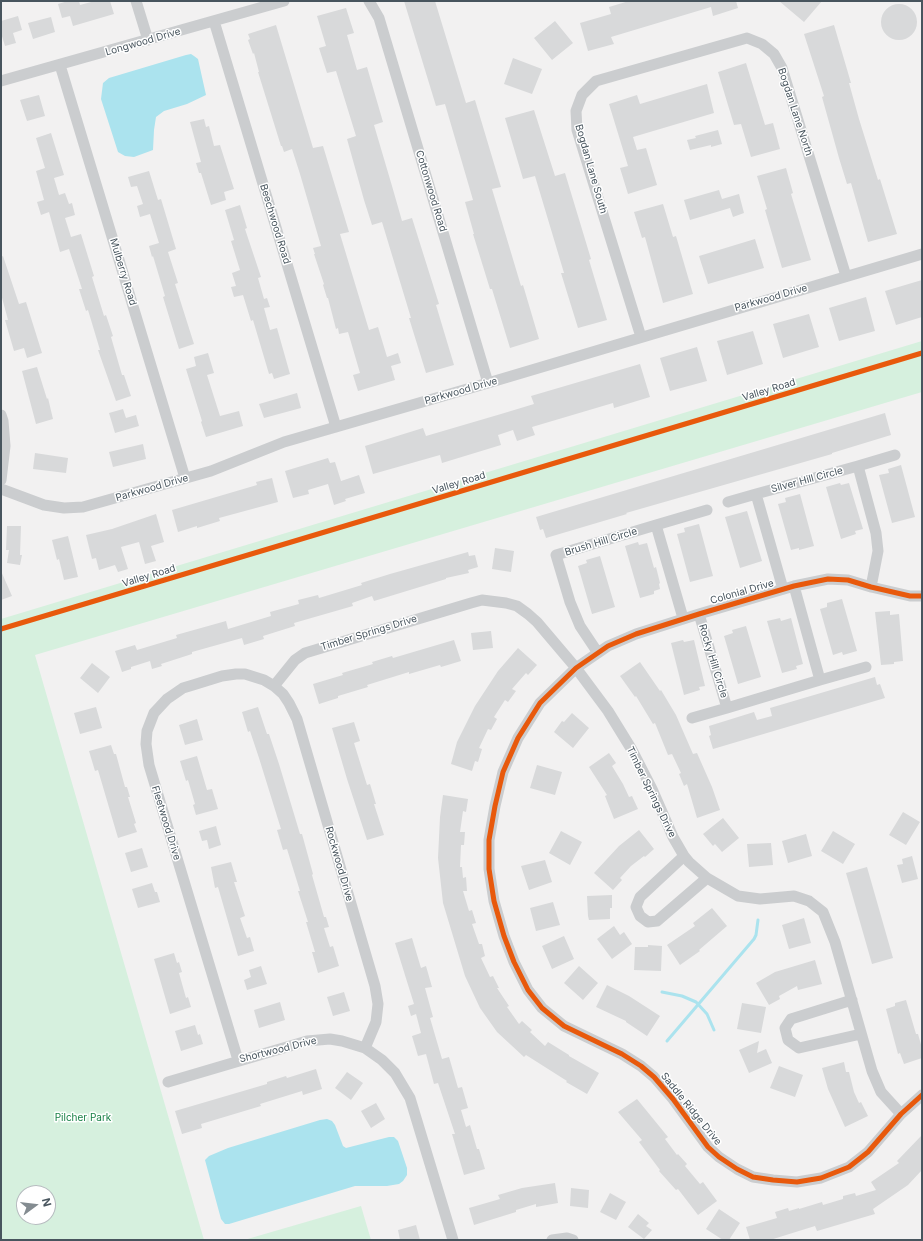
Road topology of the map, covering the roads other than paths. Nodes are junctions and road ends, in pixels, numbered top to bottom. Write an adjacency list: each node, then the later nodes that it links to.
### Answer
1 (136, 1): 5 (street)
2 (284, 1): 4 (street, Longwood Drive)
3 (369, 1): 12 (street, Cottonwood Road)
4 (214, 21): 5 (street, Longwood Drive); 14 (street, Beechwood Road)
5 (148, 40): 7 (street, Longwood Drive)
6 (671, 59): 10 (street, Bogdan Lane North); 11 (street, Bogdan Lane South)
7 (60, 65): 8 (street, Longwood Drive); 17 (street, Mulberry Road)
8 (1, 82)
9 (922, 254): 10 (street, Parkwood Drive)
10 (846, 276): 11 (street, Parkwood Drive)
11 (641, 337): 12 (street, Parkwood Drive)
12 (488, 383): 14 (street, Parkwood Drive)
13 (1, 415): 18 (street)
14 (336, 427): 17 (street, Parkwood Drive)
15 (895, 455): 16 (street, Silver Hill Circle)
16 (858, 466): 20 (street, Silver Hill Circle); 24 (street)
17 (185, 478): 19 (street, Parkwood Drive)
18 (1, 480)
19 (1, 489)
20 (756, 494): 21 (street, Silver Hill Circle); 25 (street)
21 (728, 502)
22 (707, 510): 23 (street, Brush Hill Circle)
23 (656, 525): 28 (street); 29 (street, Brush Hill Circle)
24 (871, 587): 25 (street, Colonial Drive); 26 (street, Colonial Drive)
25 (788, 588): 27 (street, Colonial Drive); 32 (street)
26 (922, 596)
27 (699, 614): 28 (street, Colonial Drive); 34 (street, Rocky Hill Circle)
28 (683, 618): 29 (street, Colonial Drive)
29 (598, 653): 31 (street, Colonial Drive)
30 (866, 667): 32 (street, Rocky Hill Circle)
31 (576, 668): 33 (street, Timber Springs Drive); 36 (street, Timber Springs Drive); 44 (street, Saddle Ridge Drive)
32 (820, 680): 34 (street, Rocky Hill Circle)
33 (274, 686): 40 (street, Rockwood Drive); 41 (street, Fleetwood Drive)
34 (727, 708): 35 (street, Rocky Hill Circle)
35 (692, 718)
36 (684, 856): 37 (street, Timber Springs Drive); 37 (street)
37 (707, 878): 38 (street, Timber Springs Drive)
38 (852, 1000): 39 (street, Timber Springs Drive); 39 (street)
39 (861, 1034): 44 (street, Timber Springs Drive)
40 (365, 1048): 41 (street, Shortwood Drive); 45 (street, Shortwood Drive)
41 (238, 1060): 42 (street, Shortwood Drive)
42 (168, 1082)
43 (922, 1095): 44 (street, Saddle Ridge Drive)
44 (901, 1114)
45 (452, 1240)
46 (552, 1240): 47 (street)
47 (573, 1240)

